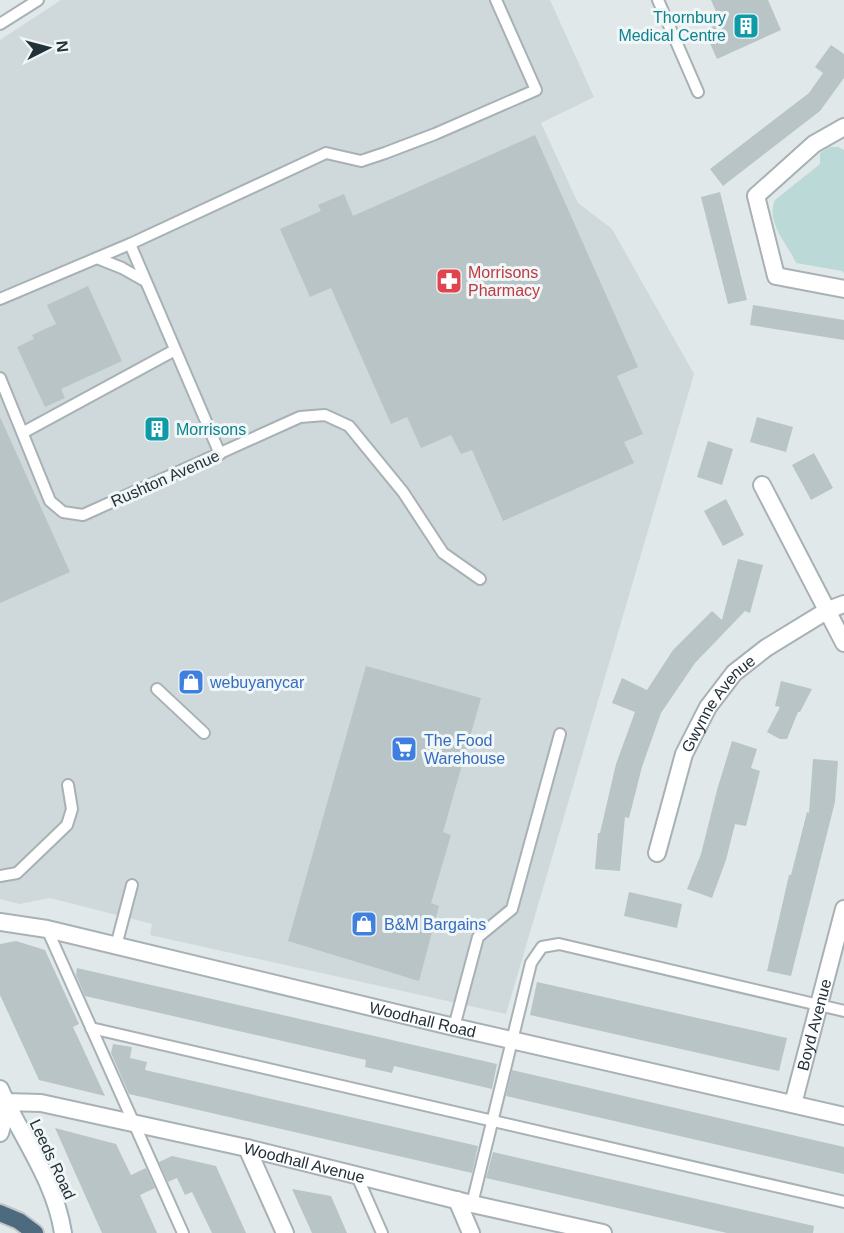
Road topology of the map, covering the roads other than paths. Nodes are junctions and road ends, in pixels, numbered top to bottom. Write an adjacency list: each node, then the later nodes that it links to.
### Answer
1 (38, 0): 4 (lane)
2 (496, 0): 7 (lane)
3 (658, 0): 5 (lane)
4 (0, 24)
5 (698, 92)
6 (844, 127): 10 (street)
7 (130, 244): 8 (lane); 9 (lane)
8 (97, 258): 9 (lane); 11 (lane)
9 (146, 281): 12 (lane)
10 (844, 289)
11 (0, 299)
12 (175, 350): 14 (lane); 15 (lane)
13 (0, 378): 14 (lane, Rushton Avenue)
14 (24, 432): 15 (lane, Rushton Avenue)
15 (219, 454): 17 (lane, Rushton Avenue)
16 (762, 485): 19 (street)
17 (480, 579)
18 (844, 604): 19 (street, Gwynne Avenue)
19 (828, 610): 20 (street); 25 (street, Gwynne Avenue)
20 (844, 643)
21 (157, 689): 22 (lane)
22 (204, 733)
23 (561, 734): 34 (lane)
24 (68, 785): 26 (lane)
25 (657, 853)
26 (0, 876)
27 (132, 885): 31 (lane)
28 (844, 909): 32 (street, Boyd Avenue)
29 (0, 922): 30 (street, Woodhall Road)
30 (47, 929): 31 (street, Woodhall Road); 35 (lane)
31 (116, 946): 34 (street, Woodhall Road)
32 (818, 1005): 33 (lane); 36 (lane); 38 (street, Boyd Avenue)
33 (844, 1011)
34 (454, 1027): 36 (street, Woodhall Road)
35 (91, 1028): 40 (lane); 41 (lane)
36 (511, 1040): 38 (street, Woodhall Road); 40 (lane)
37 (3, 1096): 41 (street, Woodhall Avenue); 42 (street); 49 (street, Leeds Road)
38 (793, 1104): 39 (street, Woodhall Road)
39 (844, 1116)
40 (492, 1120): 45 (lane); 46 (lane)
41 (133, 1124): 43 (street, Woodhall Avenue); 50 (lane)
42 (0, 1133)
43 (247, 1148): 44 (street, Woodhall Avenue); 51 (street)
44 (357, 1176): 45 (street, Woodhall Avenue); 52 (lane)
45 (464, 1202): 53 (street); 54 (street, Woodhall Avenue)
46 (844, 1202)
47 (0, 1213): 48 (highway)
48 (35, 1233)
49 (63, 1233)
50 (183, 1233)
51 (285, 1233)
52 (382, 1233)
53 (471, 1233)
54 (603, 1233)

